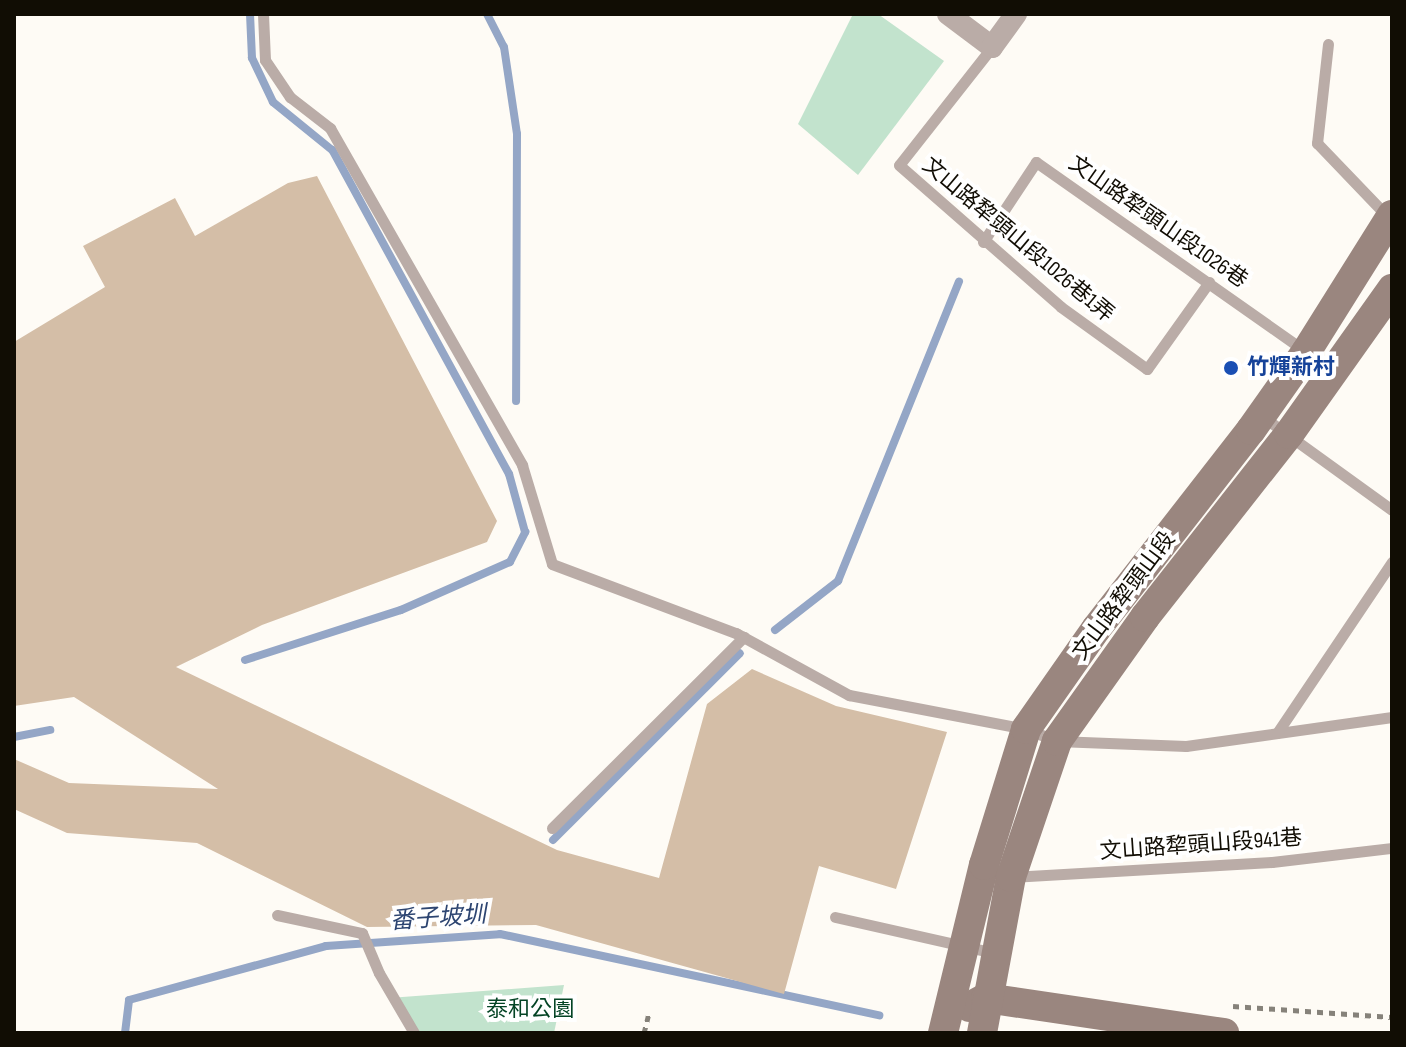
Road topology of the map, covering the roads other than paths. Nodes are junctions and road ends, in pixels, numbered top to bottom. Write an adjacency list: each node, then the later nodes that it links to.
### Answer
1 (263, 14): 15 (lane)
2 (948, 14): 5 (street)
3 (1016, 14): 5 (street)
4 (1328, 44): 6 (lane)
5 (992, 47): 7 (lane, 文山路犂頭山段1026巷1弄)
6 (1391, 218): 10 (main road, 文山路犂頭山段)
7 (983, 242): 8 (lane, 文山路犂頭山段1026巷); 8 (lane, 文山路犂頭山段1026巷1弄)
8 (1209, 282): 10 (lane, 文山路犂頭山段1026巷)
9 (1392, 289): 10 (main road, 文山路犂頭山段)
10 (1320, 363): 11 (main road, 文山路犂頭山段); 12 (main road, 文山路犂頭山段)
11 (1261, 416): 12 (lane); 17 (main road, 文山路犂頭山段)
12 (1289, 434): 13 (lane); 19 (main road, 文山路犂頭山段)
13 (1392, 510)
14 (1392, 562): 18 (lane)
15 (744, 637): 17 (lane); 20 (lane)
16 (1392, 717): 18 (lane)
17 (1026, 729): 19 (lane); 25 (main road, 文山路犂頭山段)
18 (1277, 733): 19 (lane)
19 (1057, 741): 22 (main road, 文山路犂頭山段)
20 (552, 828)
21 (1392, 848): 22 (lane, 文山路犂頭山段941巷)
22 (1011, 877): 26 (main road, 文山路犂頭山段)
23 (277, 915): 29 (lane)
24 (835, 917): 25 (lane)
25 (964, 946): 26 (lane); 28 (main road, 文山路犂頭山段)
26 (995, 954): 27 (main road, 文山路犂頭山段)
27 (986, 998): 28 (main road); 30 (main road, 文山路犂頭山段); 31 (main road)
28 (951, 1029)
29 (414, 1033)
30 (982, 1033)
31 (1224, 1033)

